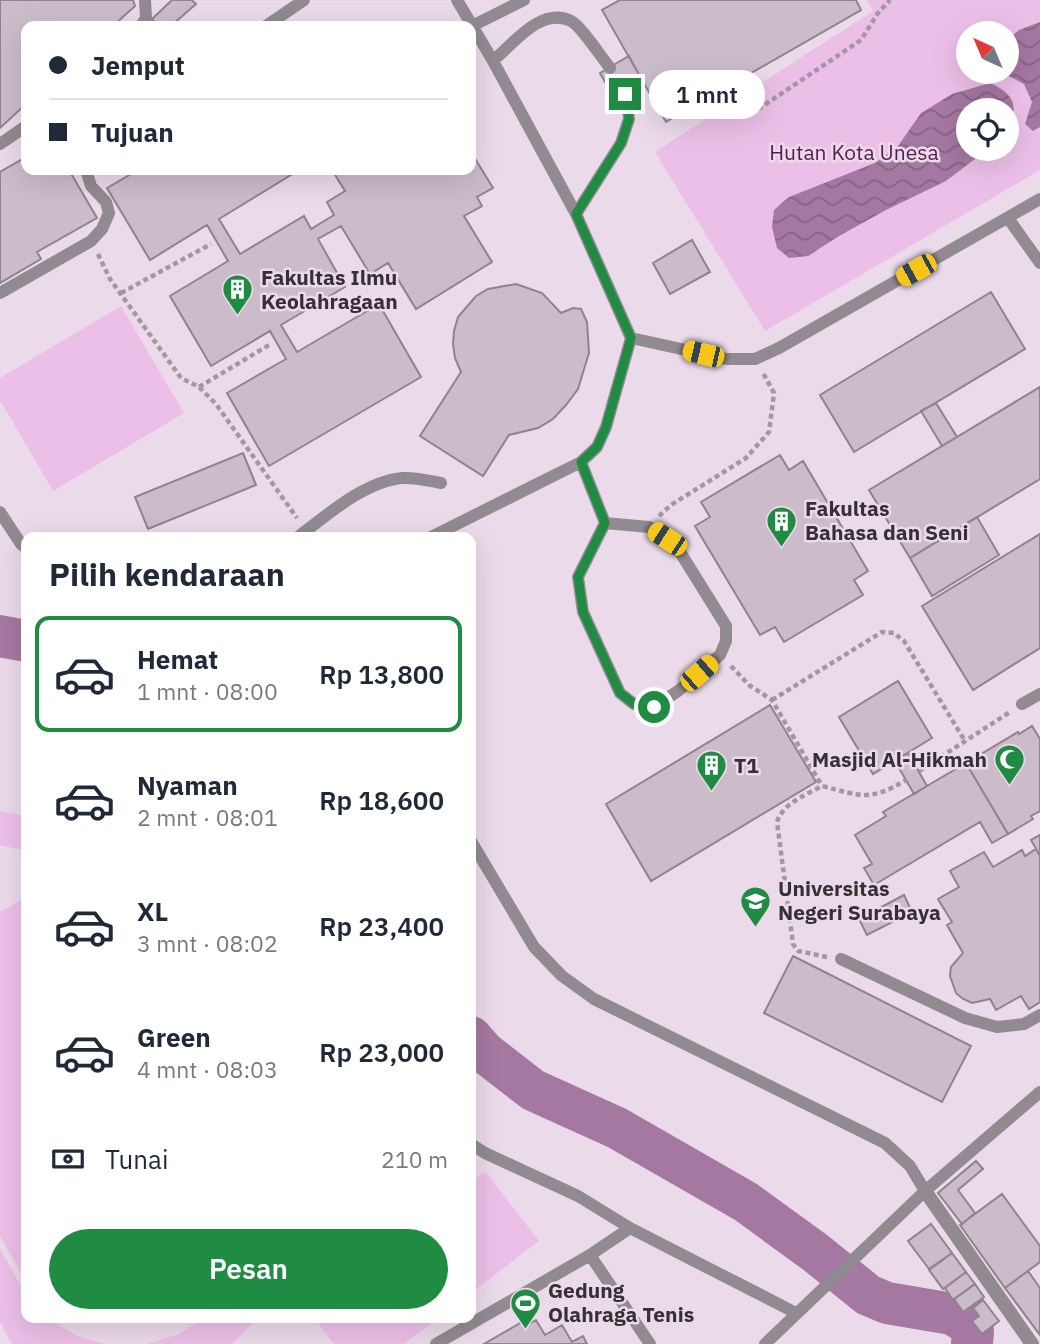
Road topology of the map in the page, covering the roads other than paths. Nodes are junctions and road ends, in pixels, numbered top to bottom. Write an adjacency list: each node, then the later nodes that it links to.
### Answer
1 (145, 0): 5 (lane)
2 (304, 0): 6 (lane)
3 (457, 0): 7 (lane)
4 (524, 0): 8 (lane)
5 (144, 21)
6 (272, 21)
7 (469, 21)
8 (476, 24)
9 (476, 33): 10 (lane)
10 (493, 61): 11 (lane); 17 (lane)
11 (610, 68)
12 (625, 94): 17 (lane)
13 (21, 129): 14 (lane)
14 (0, 144)
15 (88, 175): 20 (lane)
16 (1040, 199): 18 (lane)
17 (576, 214): 21 (lane)
18 (1007, 218): 19 (lane); 21 (lane)
19 (1040, 263)
20 (0, 293)
21 (631, 338): 22 (lane)
22 (581, 462): 25 (lane); 27 (lane)
23 (441, 483): 26 (lane)
24 (0, 512): 28 (lane)
25 (605, 523): 25 (lane)
26 (306, 532)
27 (440, 532)
28 (21, 544)
29 (1040, 694): 30 (lane)
30 (1023, 704)
31 (476, 850): 36 (lane)
32 (841, 959): 33 (lane)
33 (1040, 1015)
34 (1040, 1092): 36 (lane)
35 (476, 1147): 37 (lane)
36 (925, 1191): 39 (lane); 45 (street)
37 (630, 1228): 38 (lane); 39 (lane)
38 (590, 1255): 40 (lane); 43 (lane)
39 (796, 1313): 44 (lane)
40 (476, 1321)
41 (472, 1323): 42 (lane)
42 (436, 1344)
43 (650, 1344)
44 (765, 1344)
45 (1032, 1344)

